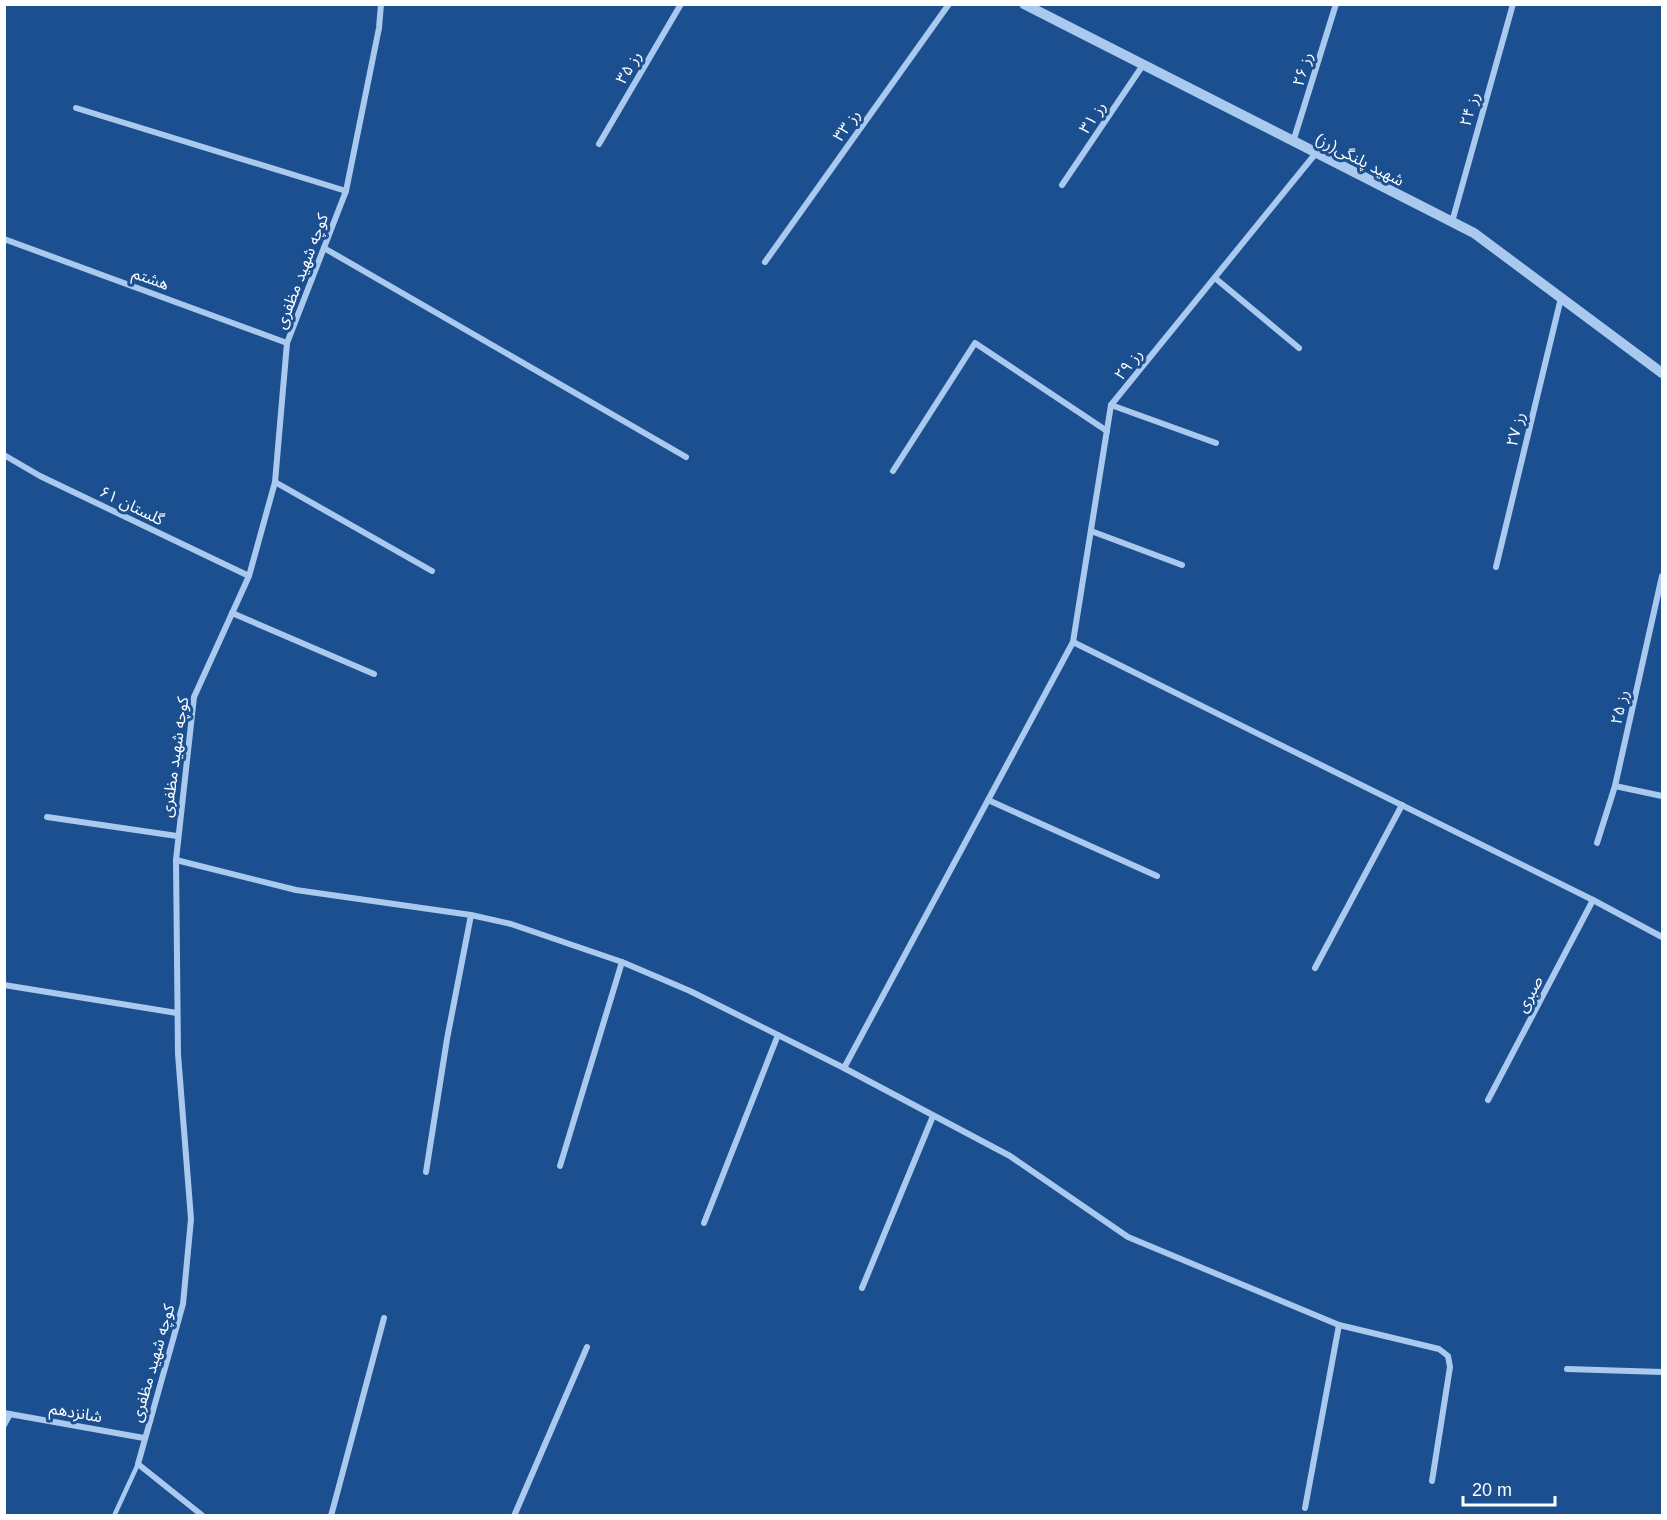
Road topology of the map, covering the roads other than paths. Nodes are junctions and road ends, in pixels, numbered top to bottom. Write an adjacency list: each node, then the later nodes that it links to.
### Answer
1 (381, 4): 13 (street, کوچه شهید مظفری)
2 (681, 4): 10 (street, رز ۳۵)
3 (949, 4): 17 (street, رز ۳۳)
4 (1024, 4): 7 (street, شهید پلنگی(رز))
5 (1336, 4): 9 (street, رز ۲۶)
6 (1513, 4): 14 (street, رز ۲۴)
7 (1143, 65): 9 (street, شهید پلنگی(رز)); 12 (street, رز ۳۱)
8 (76, 108): 13 (street)
9 (1293, 142): 11 (street, شهید پلنگی(رز))
10 (599, 144)
11 (1316, 153): 14 (street, شهید پلنگی(رز)); 18 (street, رز ۲۹)
12 (1062, 185)
13 (346, 191): 16 (street, کوچه شهید مظفری)
14 (1452, 222): 19 (street, شهید پلنگی(رز))
15 (4, 239): 20 (street, هشتم)
16 (324, 248): 20 (street, کوچه شهید مظفری); 27 (street)
17 (765, 262)
18 (1215, 278): 21 (street); 23 (street, رز ۲۹)
19 (1561, 297): 22 (street, شهید پلنگی(رز)); 32 (street, رز ۲۷)
20 (287, 343): 29 (street, کوچه شهید مظفری)
21 (1299, 348)
22 (1662, 373)
23 (1111, 405): 24 (street); 25 (street)
24 (1107, 431): 28 (street); 30 (street)
25 (1216, 443)
26 (4, 455): 34 (street, گلستان ۶۱)
27 (686, 458)
28 (893, 471)
29 (274, 482): 33 (street); 34 (street, کوچه شهید مظفری)
30 (1091, 531): 31 (street); 37 (street)
31 (1182, 565)
32 (1496, 567)
33 (432, 571)
34 (249, 576): 36 (street, کوچه شهید مظفری)
35 (1662, 576): 39 (street, رز ۲۵)
36 (232, 613): 38 (street); 44 (street, کوچه شهید مظفری)
37 (1073, 642): 41 (street); 42 (street)
38 (374, 674)
39 (1615, 786): 40 (street); 45 (street, رز ۲۵)
40 (1662, 796)
41 (988, 800): 47 (street); 56 (street)
42 (1402, 805): 48 (street); 52 (street)
43 (47, 817): 44 (street)
44 (177, 837): 46 (street, کوچه شهید مظفری)
45 (1597, 843)
46 (176, 860): 49 (street); 54 (street, کوچه شهید مظفری)
47 (1157, 876)
48 (1593, 900): 50 (street); 57 (street, صبری)
49 (471, 915): 51 (street); 60 (street)
50 (1662, 937)
51 (622, 962): 55 (street); 59 (street)
52 (1315, 968)
53 (4, 985): 54 (street)
54 (177, 1013): 70 (street, کوچه شهید مظفری)
55 (778, 1035): 56 (street); 61 (street)
56 (844, 1068): 58 (street)
57 (1488, 1100)
58 (933, 1116): 62 (street); 64 (street)
59 (560, 1166)
60 (426, 1172)
61 (704, 1223)
62 (862, 1288)
63 (384, 1318): 76 (street)
64 (1340, 1325): 72 (street); 73 (street)
65 (587, 1347): 77 (street)
66 (1567, 1369): 67 (street)
67 (1662, 1372)
68 (7, 1414): 69 (street); 70 (street, شانزدهم)
69 (4, 1425)
70 (144, 1438): 71 (street, کوچه شهید مظفری)
71 (138, 1464): 74 (lane); 75 (street)
72 (1432, 1481)
73 (1305, 1508)
74 (114, 1515)
75 (203, 1515)
76 (331, 1515)
77 (514, 1515)

